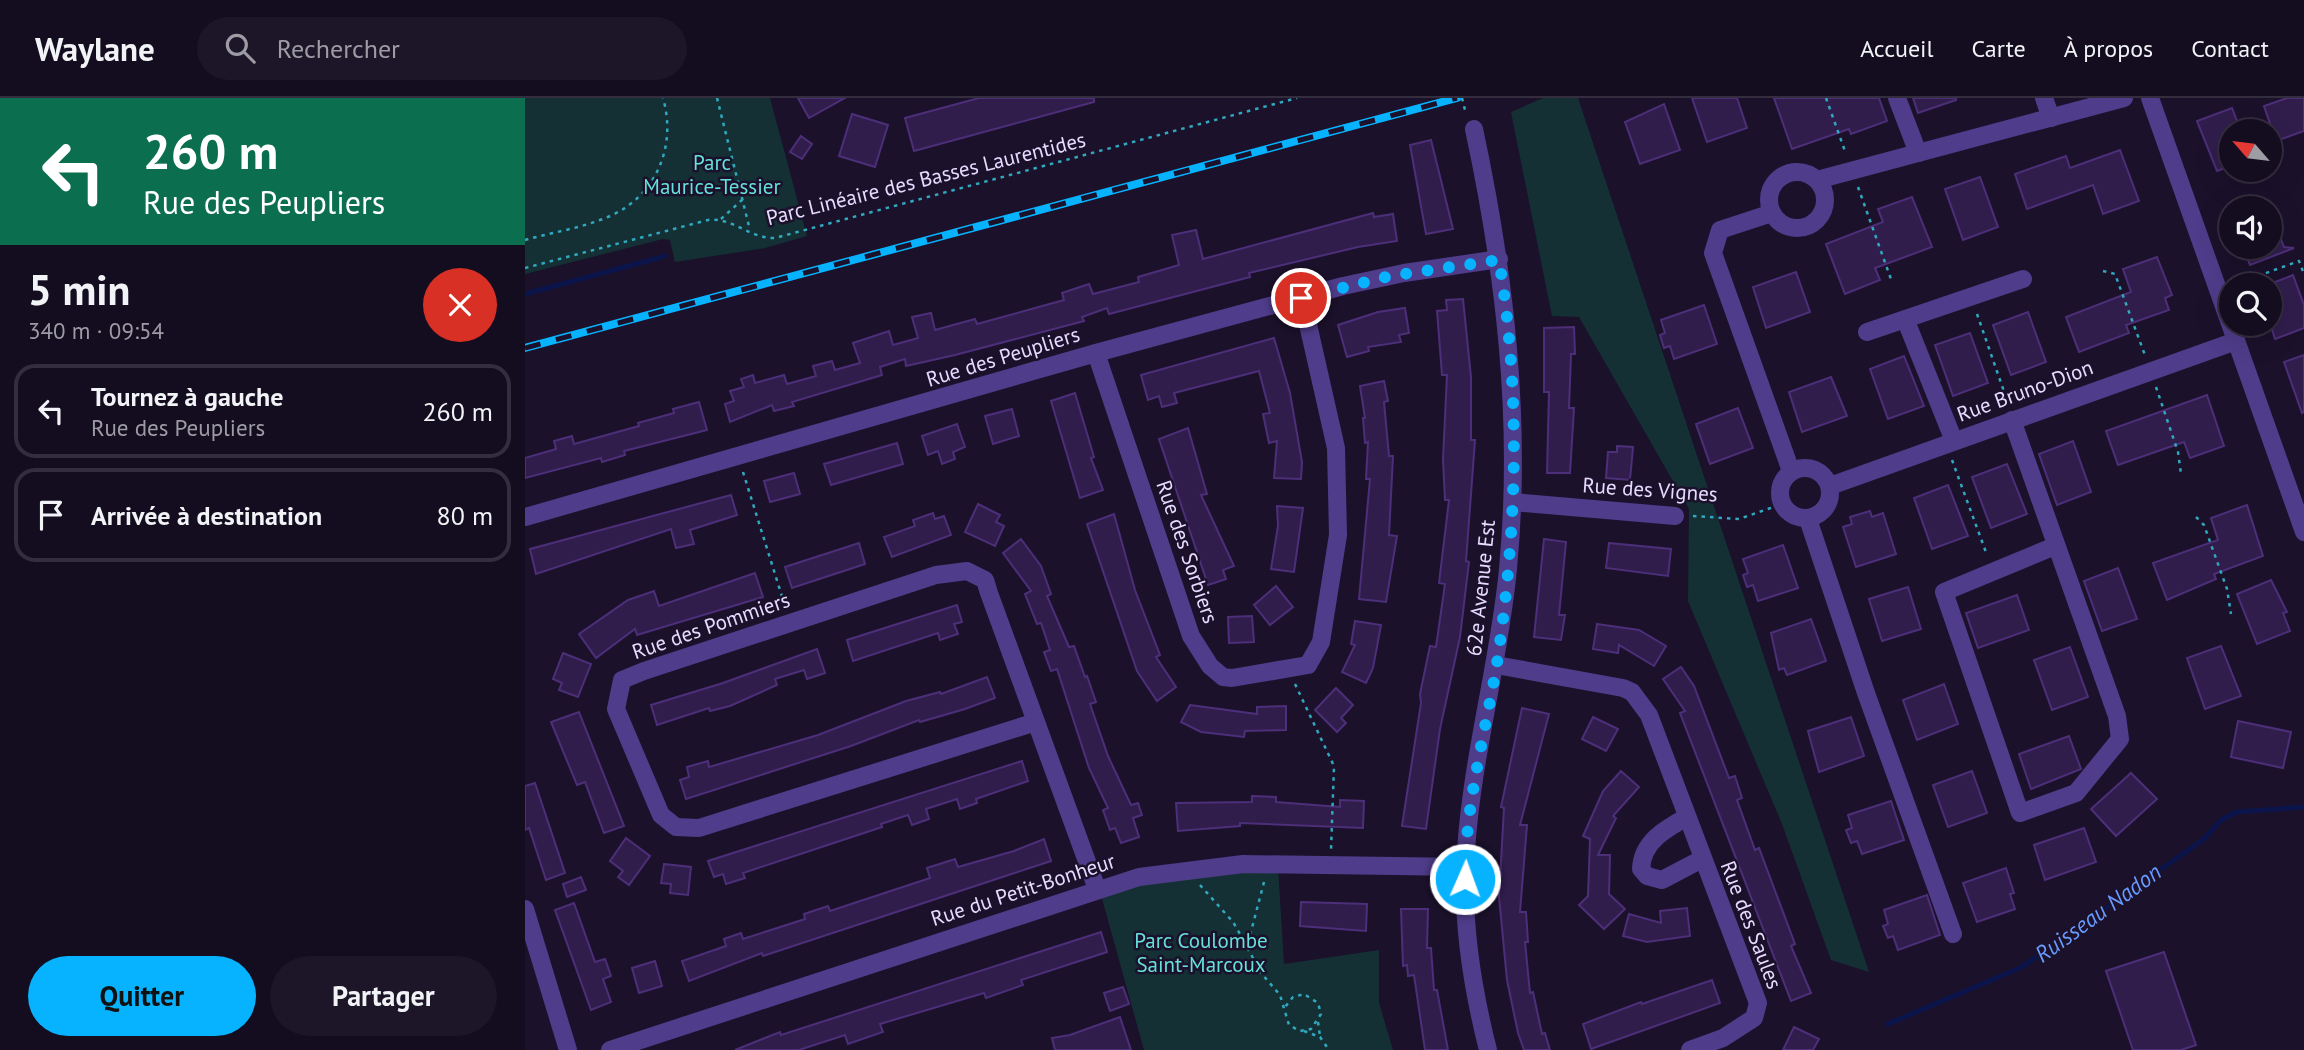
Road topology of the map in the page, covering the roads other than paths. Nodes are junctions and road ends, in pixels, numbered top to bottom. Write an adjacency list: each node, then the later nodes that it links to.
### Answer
1 (1897, 98): 7 (street)
2 (2044, 98): 5 (street)
3 (2124, 98): 5 (street)
4 (2151, 98): 15 (street)
5 (2051, 118): 7 (street)
6 (1468, 123): 10 (street, 62e Avenue Est)
7 (1918, 153): 8 (street)
8 (1817, 180): 9 (street); 9 (street)
9 (1772, 213): 19 (street)
10 (1499, 260): 12 (street, Rue des Peupliers); 21 (street, 62e Avenue Est)
11 (2023, 279): 13 (street)
12 (1301, 298): 16 (street, Rue des Peupliers); 16 (street, Rue des Sorbiers)
13 (1906, 321): 14 (street); 18 (street)
14 (1867, 332)
15 (2236, 341): 17 (street, Rue Bruno-Dion); 25 (street)
16 (1096, 353): 23 (street, Rue des Peupliers)
17 (2012, 420): 18 (street, Rue Bruno-Dion); 26 (street)
18 (1950, 442): 20 (street, Rue Bruno-Dion)
19 (1791, 471): 20 (street); 24 (street)
20 (1830, 486): 24 (street)
21 (1513, 502): 22 (street, Rue des Vignes); 27 (street, 62e Avenue Est)
22 (1675, 516)
23 (525, 517)
24 (1808, 519): 34 (street)
25 (2304, 532)
26 (2055, 546): 26 (street)
27 (1496, 665): 29 (street, Rue des Saules); 31 (street, 62e Avenue Est)
28 (1036, 722): 28 (street, Rue des Pommiers); 32 (street, Rue des Pommiers)
29 (1687, 817): 30 (street, Rue des Saules); 30 (street, Rue des Saules)
30 (1702, 859): 38 (street, Rue des Saules)
31 (1465, 867): 32 (street, Rue du Petit-Bonheur); 37 (street, 62e Avenue Est)
32 (1097, 888): 36 (street, Rue du Petit-Bonheur)
33 (525, 909): 35 (street)
34 (1953, 934)
35 (568, 1050)
36 (610, 1050)
37 (1488, 1050)
38 (1689, 1050)

